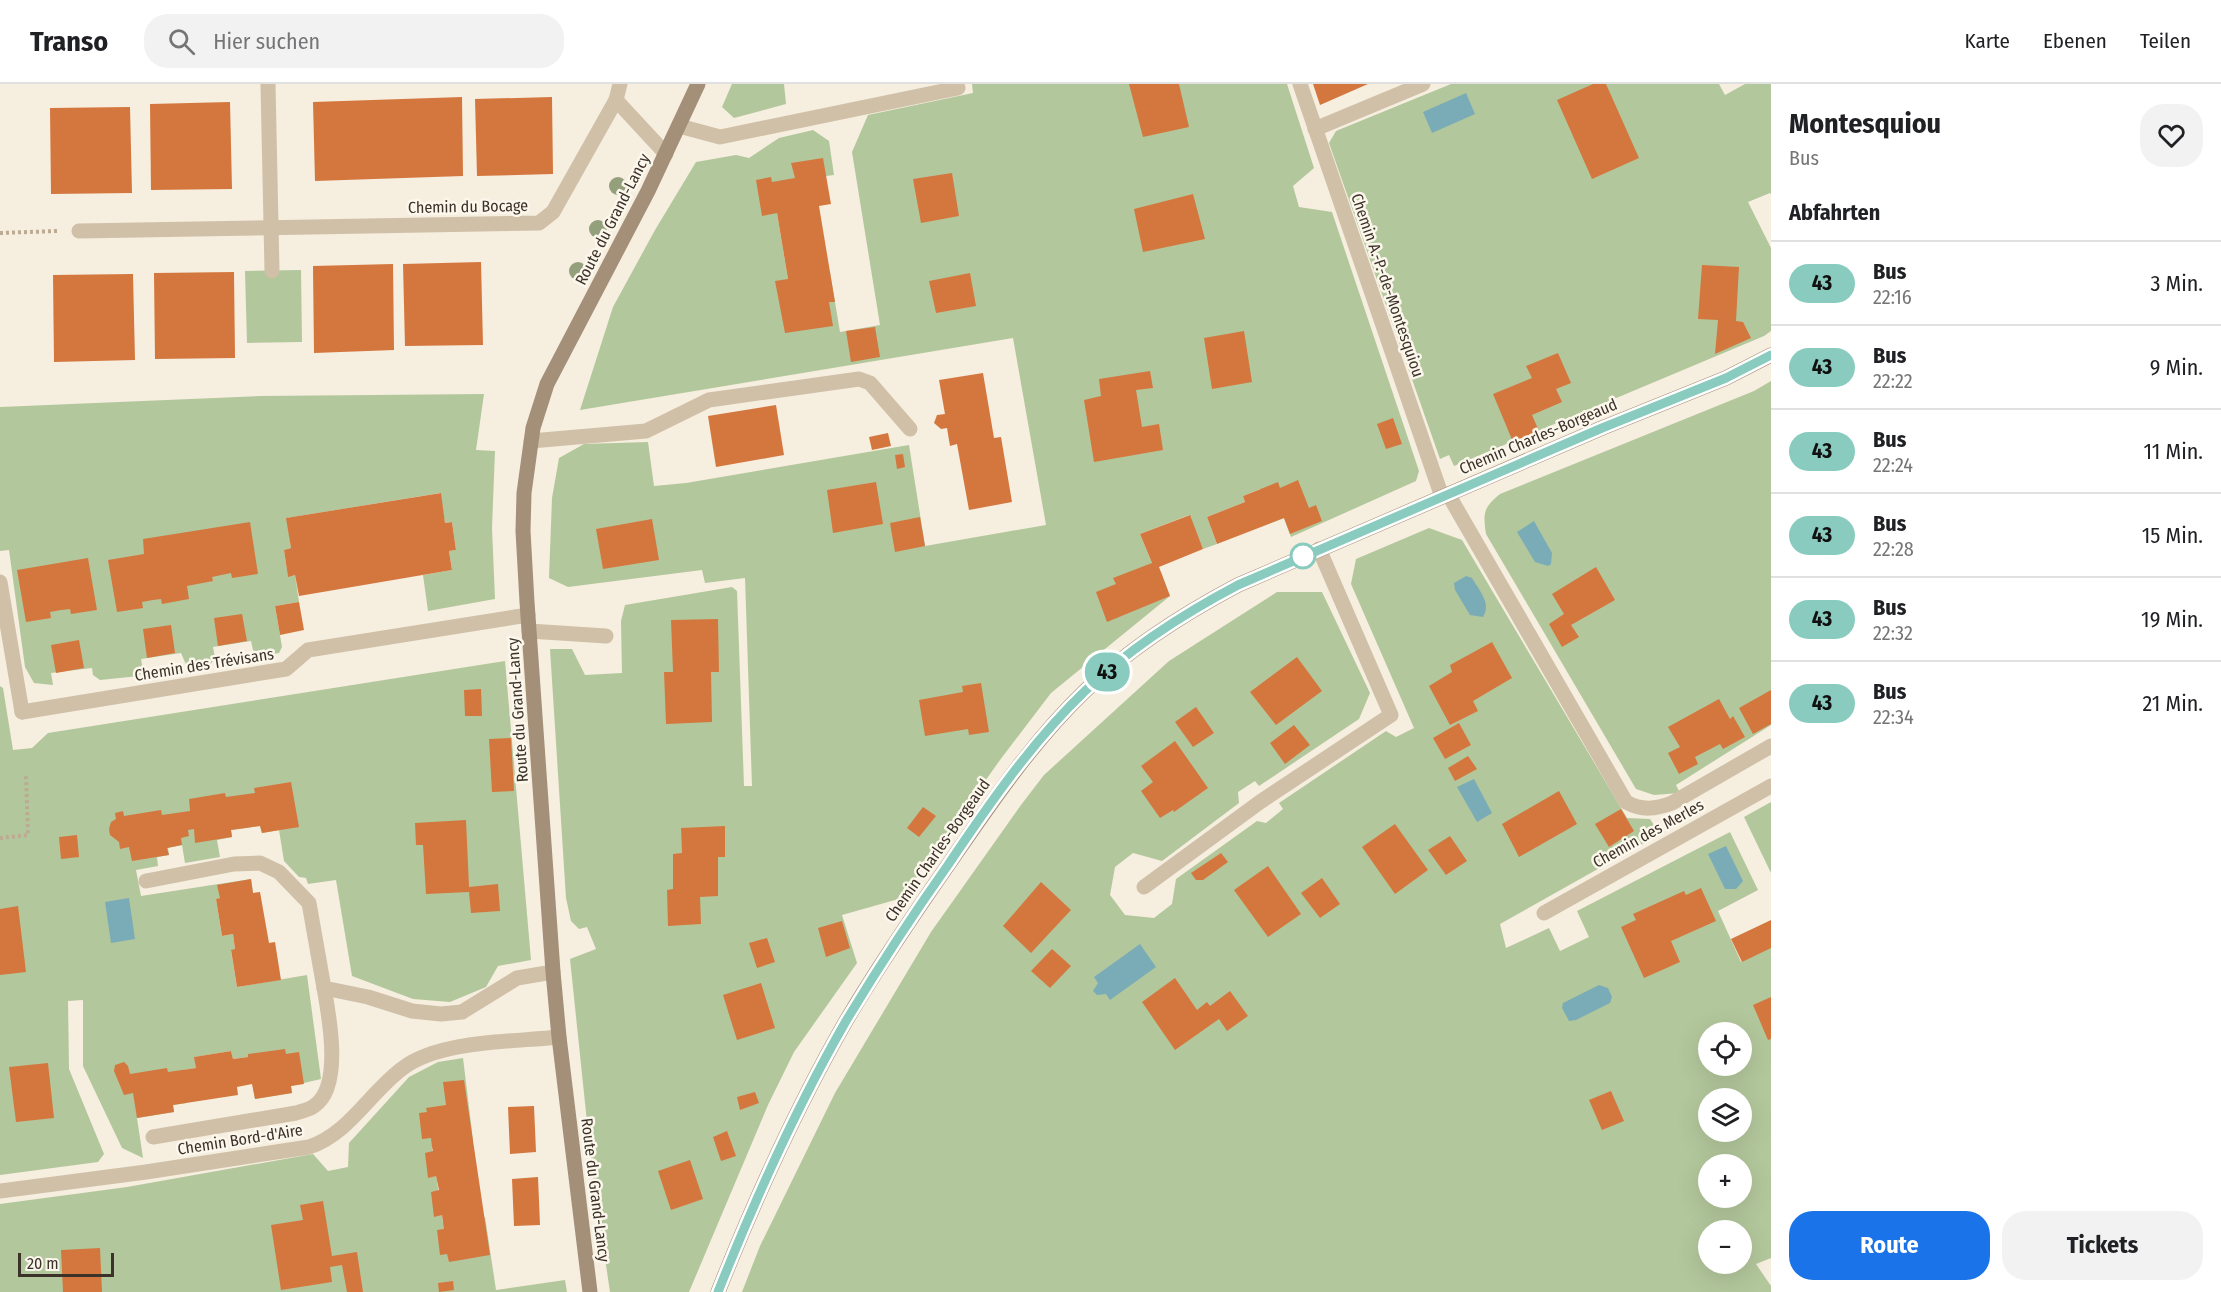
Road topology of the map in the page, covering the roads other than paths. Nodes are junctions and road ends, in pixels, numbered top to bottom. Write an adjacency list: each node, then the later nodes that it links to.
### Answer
1 (268, 84): 11 (street)
2 (620, 84): 7 (street, Chemin du Bocage)
3 (698, 84): 8 (street, Route du Grand-Lancy)
4 (1300, 84): 9 (street, Chemin A.-P.-de-Montesquiou)
5 (1422, 84): 9 (street)
6 (958, 88): 8 (street)
7 (616, 100): 10 (street, Route du Grand-Lancy); 11 (street, Chemin du Bocage)
8 (679, 126): 10 (street, Route du Grand-Lancy)
9 (1315, 129): 17 (street, Chemin A.-P.-de-Montesquiou)
10 (666, 154): 16 (street, Route du Grand-Lancy)
11 (272, 228): 12 (street, Chemin du Bocage); 13 (street)
12 (79, 231)
13 (272, 271)
14 (1771, 355): 17 (street, Chemin Charles-Borgeaud)
15 (910, 429): 16 (street)
16 (531, 441): 20 (street, Route du Grand-Lancy)
17 (1445, 496): 18 (street, Chemin Charles-Borgeaud); 22 (street, Chemin A.-P.-de-Montesquiou)
18 (1319, 549): 25 (street); 33 (street, Chemin Charles-Borgeaud)
19 (0, 582): 20 (street, Chemin des Trévisans)
20 (529, 623): 21 (street, Chemin des Trévisans); 27 (street, Route du Grand-Lancy)
21 (606, 636)
22 (1771, 746)
23 (1771, 786): 26 (street, Chemin des Merles)
24 (146, 880): 28 (street)
25 (1144, 887)
26 (1544, 913)
27 (554, 972): 28 (street); 29 (street, Route du Grand-Lancy)
28 (324, 988): 30 (street)
29 (559, 1037): 31 (street, Chemin Bord-d'Aire); 32 (street, Route du Grand-Lancy)
30 (153, 1137)
31 (0, 1191)
32 (590, 1292)
33 (718, 1292)

